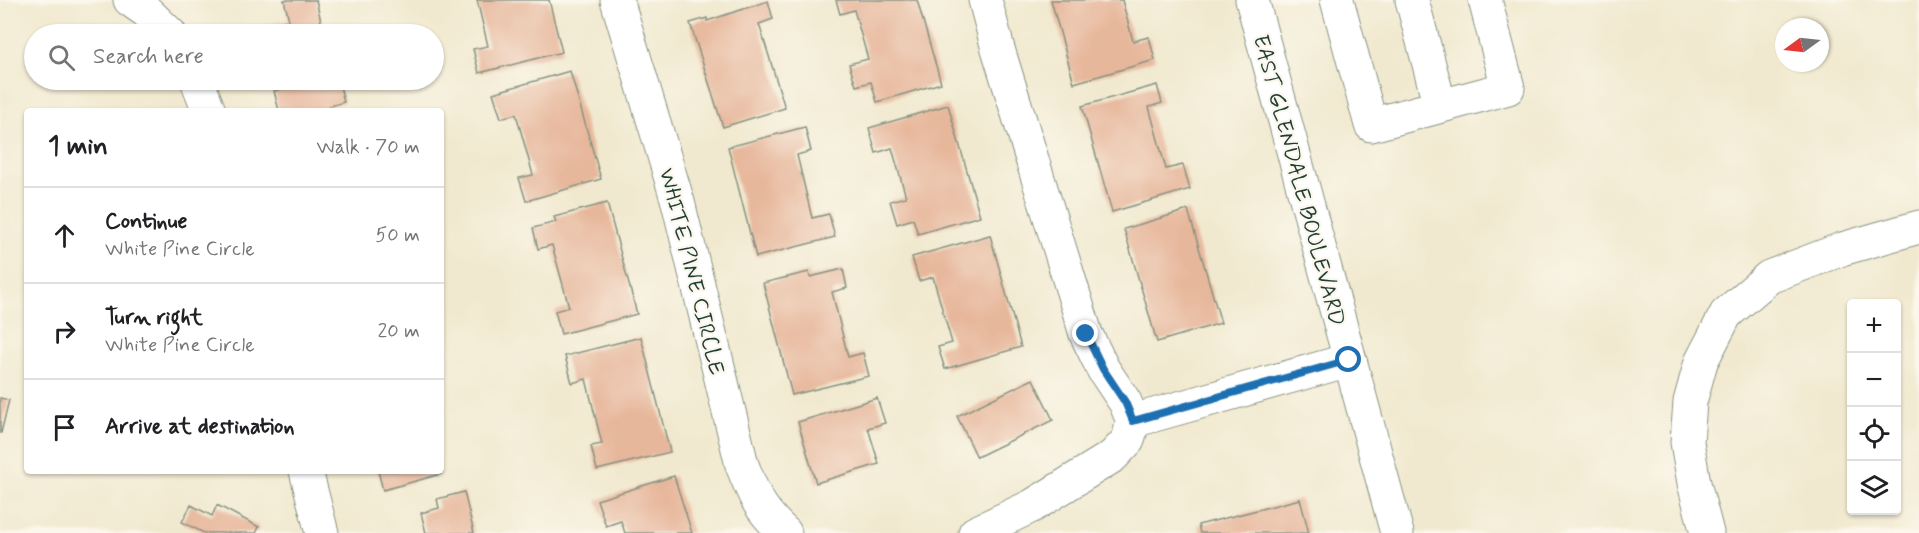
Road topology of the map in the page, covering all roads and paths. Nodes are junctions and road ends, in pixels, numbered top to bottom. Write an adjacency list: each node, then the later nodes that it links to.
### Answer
1 (130, 0): 8 (street)
2 (617, 0): 17 (street, WHITE PINE CIRCLE)
3 (985, 0): 14 (street)
4 (1252, 0): 13 (street, EAST GLENDALE BOULEVARD)
5 (1337, 0): 10 (street)
6 (1412, 0): 10 (street)
7 (1485, 0): 10 (street)
8 (160, 24)
9 (201, 90): 11 (street)
10 (1440, 106)
11 (208, 108)
12 (1919, 227): 20 (street)
13 (1349, 360): 14 (street); 19 (street, EAST GLENDALE BOULEVARD)
14 (1133, 421): 18 (street)
15 (307, 474): 16 (street)
16 (322, 533)
17 (785, 533)
18 (975, 533)
19 (1397, 533)
20 (1707, 533)

